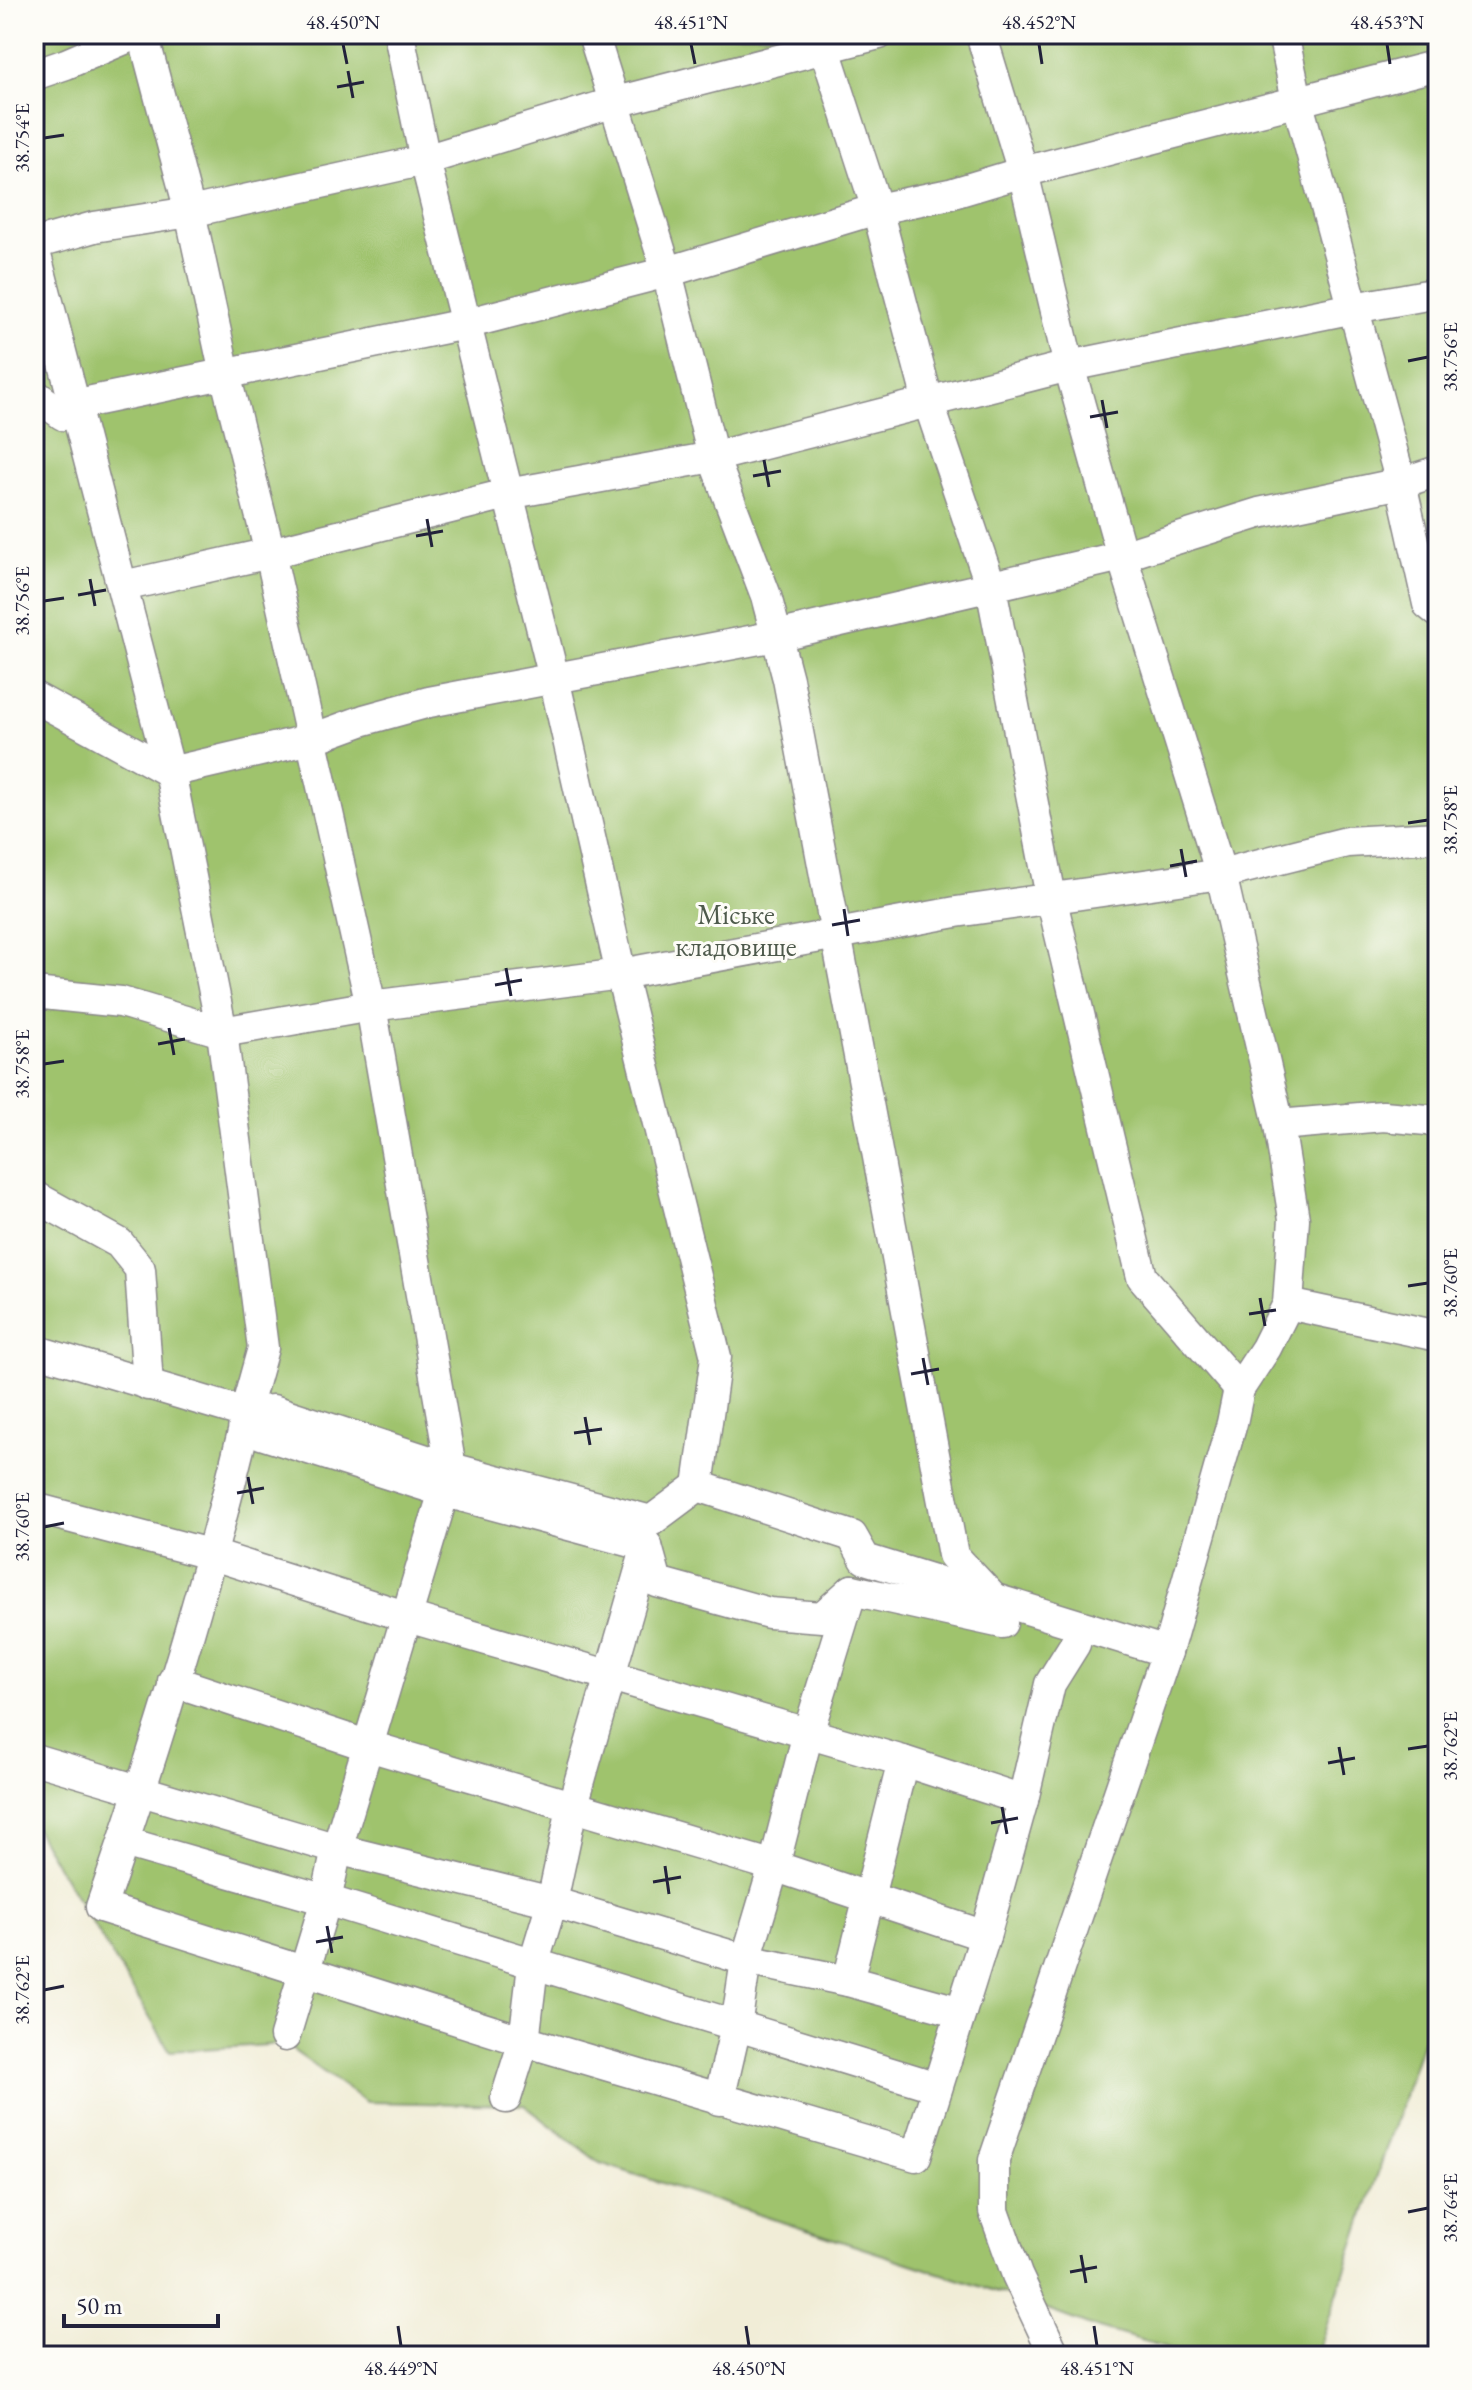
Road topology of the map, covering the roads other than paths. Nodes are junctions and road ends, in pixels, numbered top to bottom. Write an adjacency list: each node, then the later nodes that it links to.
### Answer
1 (136, 34): 10 (street)
2 (143, 34): 16 (street)
3 (399, 34): 13 (street)
4 (593, 34): 12 (street)
5 (879, 34): 8 (street)
6 (981, 34): 14 (street)
7 (1283, 34): 11 (street)
8 (822, 40): 12 (street); 15 (street)
9 (1438, 65): 11 (street)
10 (34, 75)
11 (1297, 100): 14 (street); 20 (street)
12 (612, 103): 13 (street); 18 (street)
13 (425, 160): 16 (street); 21 (street)
14 (1023, 172): 15 (street); 22 (street)
15 (877, 209): 18 (street); 25 (street)
16 (190, 212): 17 (street); 23 (street)
17 (34, 246): 26 (street)
18 (667, 272): 21 (street); 27 (street)
19 (1438, 293): 20 (street)
20 (1354, 308): 22 (street); 29 (street)
21 (465, 324): 23 (street); 30 (street)
22 (1069, 366): 25 (street); 32 (street)
23 (225, 374): 26 (street); 31 (street)
24 (34, 394): 26 (street)
25 (928, 401): 27 (street); 34 (street)
26 (76, 409): 33 (street)
27 (713, 457): 30 (street); 36 (street)
28 (1438, 471): 29 (street)
29 (1401, 483): 32 (street); 35 (street)
30 (507, 494): 31 (street); 37 (street)
31 (270, 553): 33 (street); 39 (street)
32 (1122, 556): 34 (street); 42 (street)
33 (123, 586): 40 (street)
34 (991, 587): 36 (street); 43 (street)
35 (1438, 612)
36 (776, 636): 37 (street); 44 (street)
37 (554, 678): 39 (street); 45 (street)
38 (34, 697): 40 (street)
39 (312, 739): 40 (street); 47 (street)
40 (170, 772): 48 (street)
41 (1438, 837): 42 (street)
42 (1221, 874): 43 (street); 50 (street)
43 (1051, 897): 44 (street); 56 (street)
44 (835, 934): 45 (street); 65 (street)
45 (621, 974): 47 (street); 59 (street)
46 (34, 993): 48 (street)
47 (371, 1006): 48 (street); 58 (street)
48 (222, 1032): 57 (street)
49 (1438, 1121): 50 (street)
50 (1279, 1125): 52 (street)
51 (34, 1196): 55 (street)
52 (1288, 1304): 53 (street); 56 (street)
53 (1438, 1336)
54 (34, 1350): 55 (street)
55 (148, 1385): 57 (street)
56 (1239, 1389): 68 (street)
57 (245, 1413): 58 (street); 62 (street)
58 (447, 1479): 61 (street); 66 (street)
59 (698, 1486): 61 (street); 63 (street)
60 (34, 1508): 62 (street)
61 (649, 1533): 64 (street); 69 (street)
62 (213, 1555): 66 (street); 70 (street)
63 (865, 1559): 64 (street); 65 (street)
64 (852, 1590): 65 (street); 71 (street)
65 (988, 1608): 67 (street); 68 (street)
66 (408, 1617): 69 (street); 72 (street)
67 (1075, 1644): 68 (street); 76 (street)
68 (1164, 1660): 96 (street)
69 (610, 1676): 71 (street); 77 (street)
70 (173, 1681): 72 (street); 75 (street)
71 (808, 1733): 74 (street); 80 (street)
72 (369, 1746): 77 (street); 79 (street)
73 (34, 1759): 75 (street)
74 (903, 1761): 76 (street); 81 (street)
75 (141, 1789): 78 (street); 79 (street)
76 (1023, 1800): 84 (street)
77 (572, 1808): 80 (street); 83 (street)
78 (124, 1842): 82 (street); 87 (street)
79 (337, 1849): 82 (street); 83 (street)
80 (774, 1866): 81 (street); 85 (street)
81 (869, 1899): 84 (street); 88 (street)
82 (326, 1900): 86 (street); 87 (street)
83 (552, 1902): 85 (street); 86 (street)
84 (985, 1936): 89 (street)
85 (746, 1960): 88 (street); 90 (street)
86 (533, 1965): 90 (street); 92 (street)
87 (304, 1973): 91 (street); 92 (street)
88 (848, 1981): 89 (street)
89 (961, 2012): 93 (street)
90 (736, 2026): 93 (street); 95 (street)
91 (285, 2036)
92 (524, 2041): 94 (street); 95 (street)
93 (937, 2087): 95 (street)
94 (506, 2098)
95 (719, 2100)
96 (1055, 2356)

